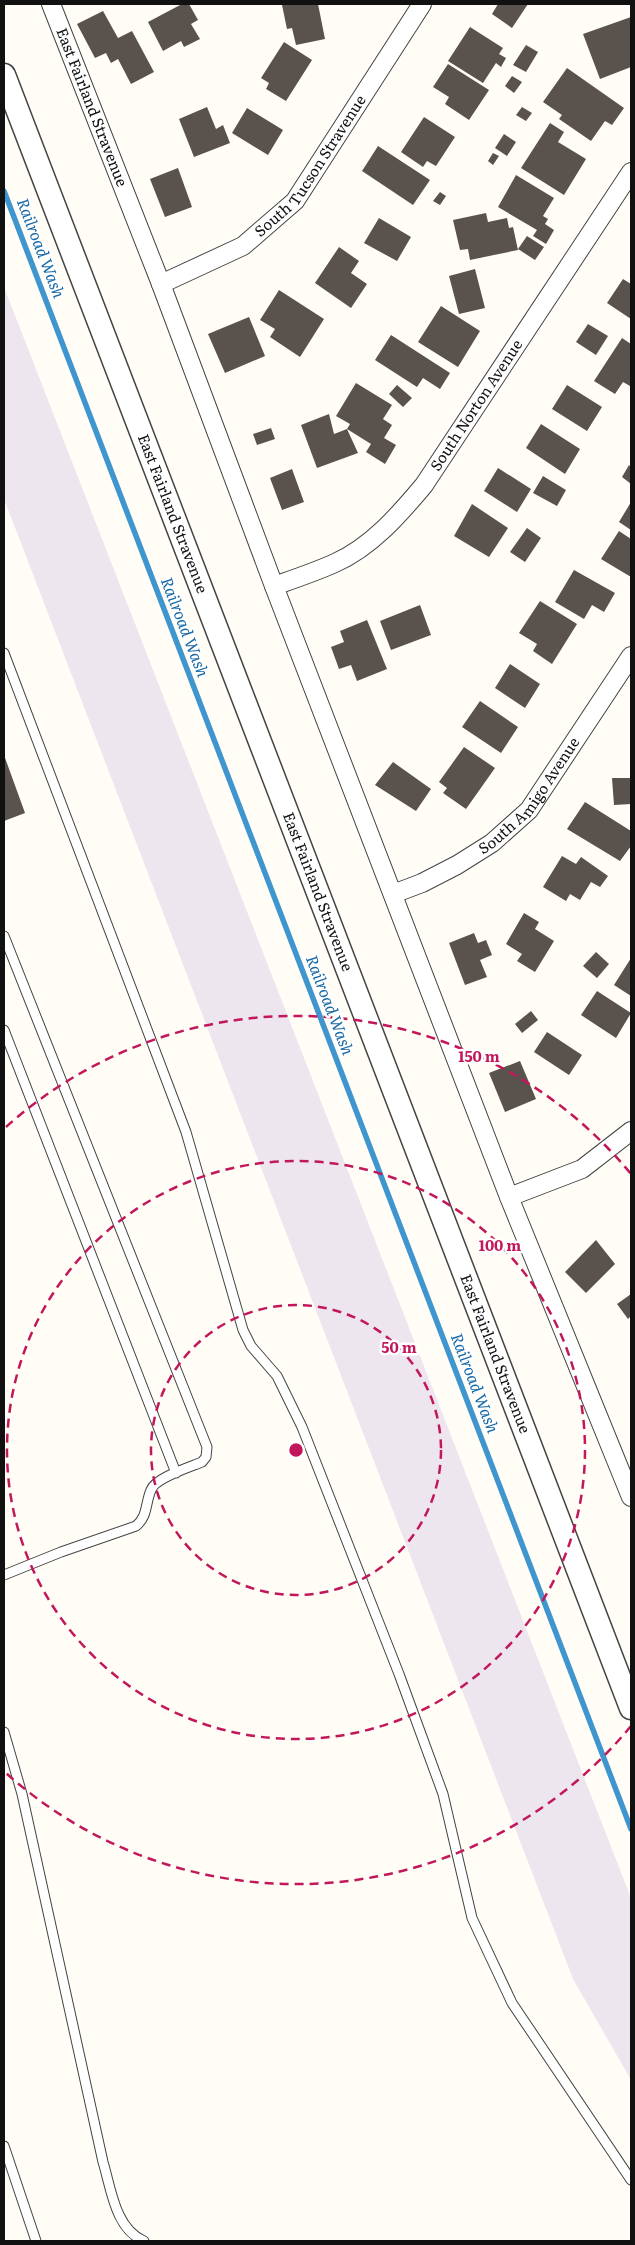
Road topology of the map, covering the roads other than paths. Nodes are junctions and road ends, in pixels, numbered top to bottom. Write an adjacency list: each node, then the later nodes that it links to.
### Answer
1 (51, 4): 5 (street, East Fairland Stravenue)
2 (422, 4): 5 (street, South Tucson Stravenue)
3 (4, 75): 17 (street, East Fairland Stravenue)
4 (631, 172): 6 (street, South Norton Avenue)
5 (161, 284): 6 (street, East Fairland Stravenue)
6 (274, 586): 9 (street, East Fairland Stravenue)
7 (4, 653): 20 (lane)
8 (631, 656): 9 (street, South Amigo Avenue)
9 (393, 894): 13 (street, East Fairland Stravenue)
10 (4, 936): 14 (lane)
11 (4, 1030): 14 (lane)
12 (631, 1132): 13 (street)
13 (509, 1197): 15 (street, East Fairland Stravenue)
14 (176, 1473): 16 (lane)
15 (631, 1497)
16 (4, 1575)
17 (631, 1708)
18 (4, 1732): 22 (lane)
19 (4, 2146): 21 (lane)
20 (631, 2180)
21 (36, 2241)
22 (144, 2241)

